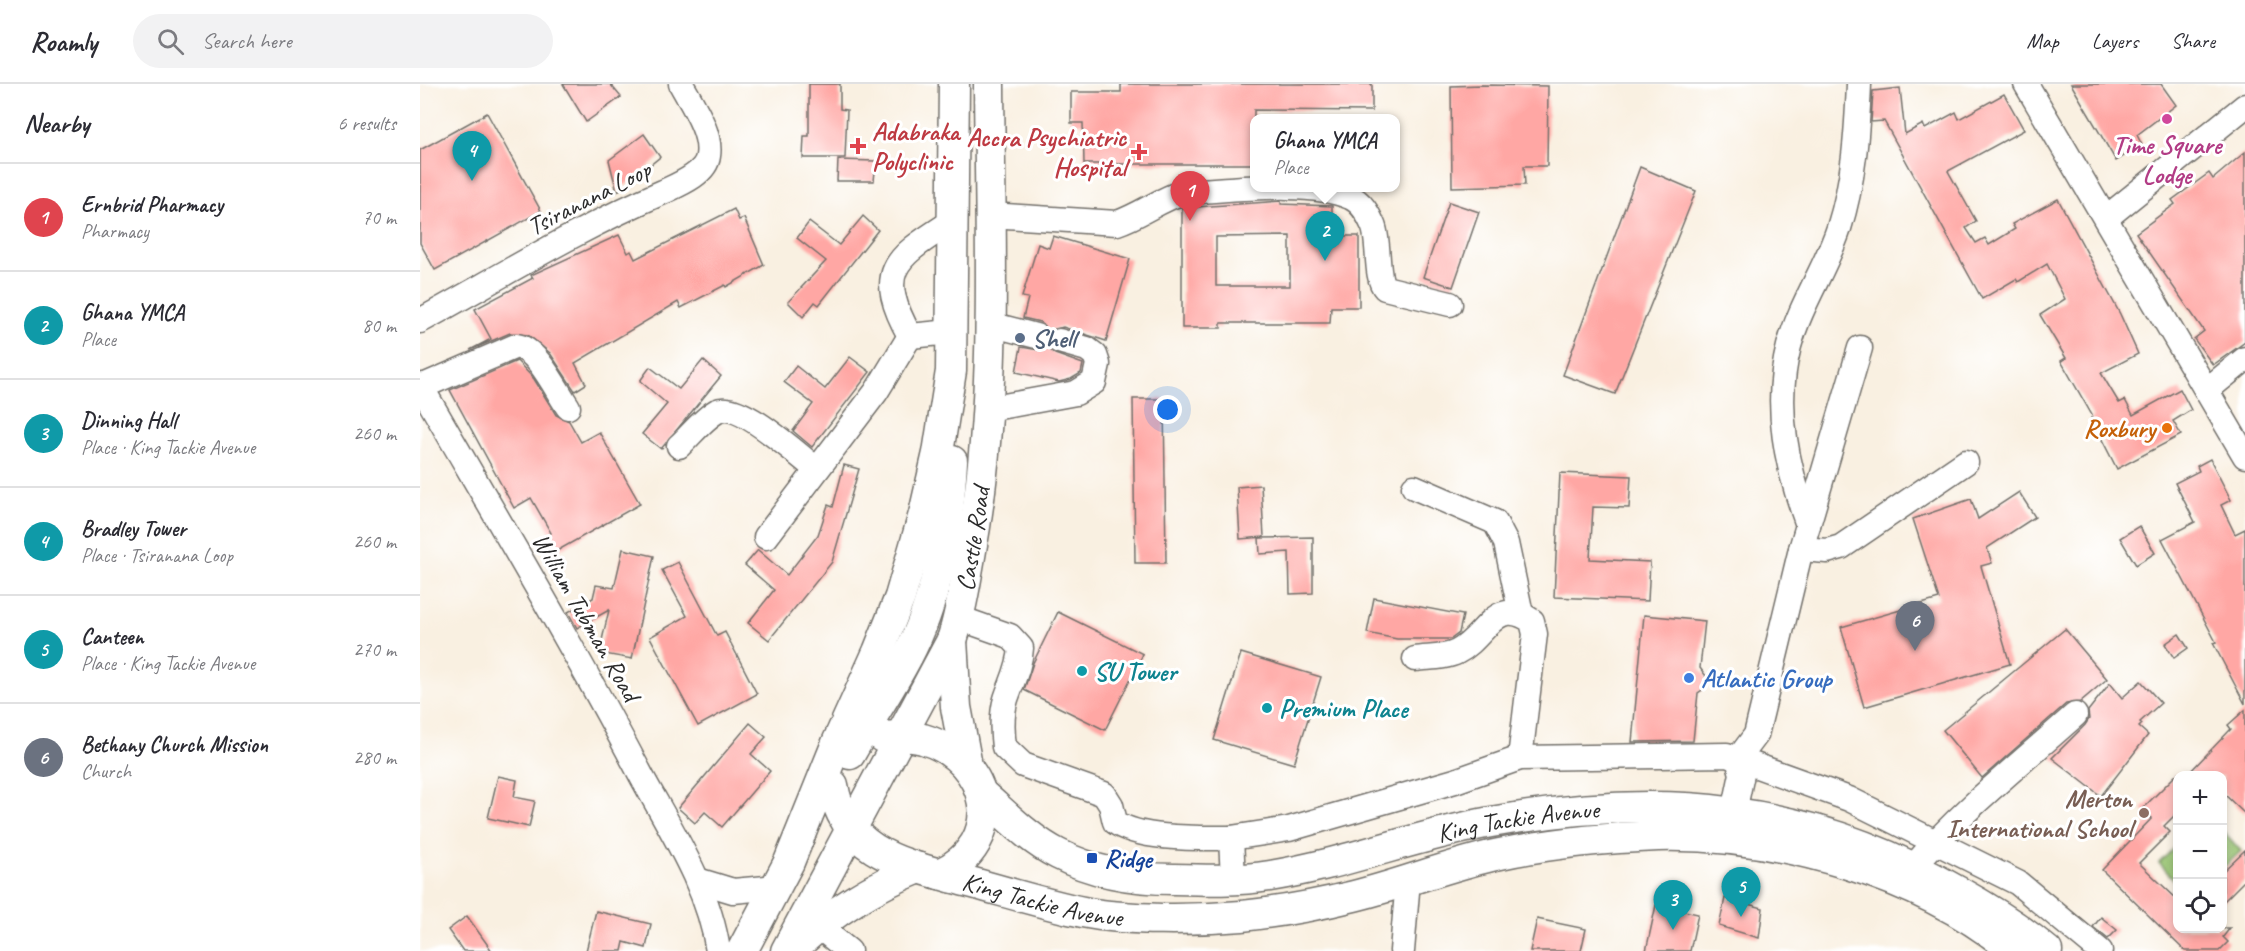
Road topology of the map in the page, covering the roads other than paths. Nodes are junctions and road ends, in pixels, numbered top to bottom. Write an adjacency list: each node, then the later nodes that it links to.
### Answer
1 (681, 84): 13 (street, Tsiranana Loop)
2 (954, 84): 11 (main road, Castle Road)
3 (990, 84): 9 (main road, Castle Road)
4 (1859, 84): 29 (street)
5 (2026, 84): 10 (street)
6 (2245, 106): 10 (street)
7 (1250, 190): 9 (street)
8 (1327, 192): 12 (street)
9 (990, 214): 14 (main road, Castle Road)
10 (2106, 218): 21 (street)
11 (954, 220): 15 (main road, Castle Road); 16 (street)
12 (1450, 304)
13 (420, 321)
14 (990, 324): 23 (main road, Castle Road); 23 (street)
15 (951, 332): 16 (street); 19 (main road, Castle Road)
16 (910, 336): 27 (street)
17 (1860, 348): 29 (street)
18 (2245, 359): 21 (street)
19 (951, 371): 37 (main road); 49 (main road, Castle Road)
20 (421, 386): 22 (street); 51 (street, William Tubman Road)
21 (2207, 390): 25 (street)
22 (567, 407)
23 (988, 409): 33 (main road, Castle Road)
24 (679, 446): 27 (street)
25 (2245, 456)
26 (1966, 462): 31 (street)
27 (816, 469): 30 (street)
28 (1414, 487): 32 (street)
29 (1808, 525): 31 (street)
30 (766, 537)
31 (1801, 549): 39 (street)
32 (1521, 614): 34 (street); 38 (street)
33 (955, 629): 36 (main road, Castle Road); 40 (main road); 45 (street)
34 (1415, 659)
35 (2075, 715): 46 (street)
36 (900, 736): 37 (main road); 40 (main road); 44 (main road, Castle Road)
37 (856, 744): 41 (main road)
38 (1520, 759): 39 (street); 45 (street)
39 (1738, 759): 43 (street); 46 (street)
40 (967, 766): 42 (main road)
41 (833, 785): 44 (main road); 49 (main road)
42 (983, 795): 48 (main road); 50 (main road, King Tackie Avenue)
43 (1734, 812): 47 (main road, King Tackie Avenue); 50 (main road, King Tackie Avenue)
44 (849, 829): 48 (main road); 56 (main road, Castle Road)
45 (1231, 838): 50 (street)
46 (1935, 842): 47 (street); 61 (street)
47 (1914, 866): 60 (main road, King Tackie Avenue)
48 (929, 871): 52 (main road, King Tackie Avenue); 53 (main road)
49 (783, 874): 51 (street); 55 (main road, Castle Road)
50 (1233, 879)
51 (697, 880): 54 (street, William Tubman Road)
52 (1408, 880): 58 (street); 59 (main road, King Tackie Avenue)
53 (818, 926): 56 (main road); 57 (street)
54 (718, 951)
55 (742, 951)
56 (788, 951)
57 (849, 951)
58 (1402, 951)
59 (2014, 951)
60 (2047, 951)
61 (2100, 951)

